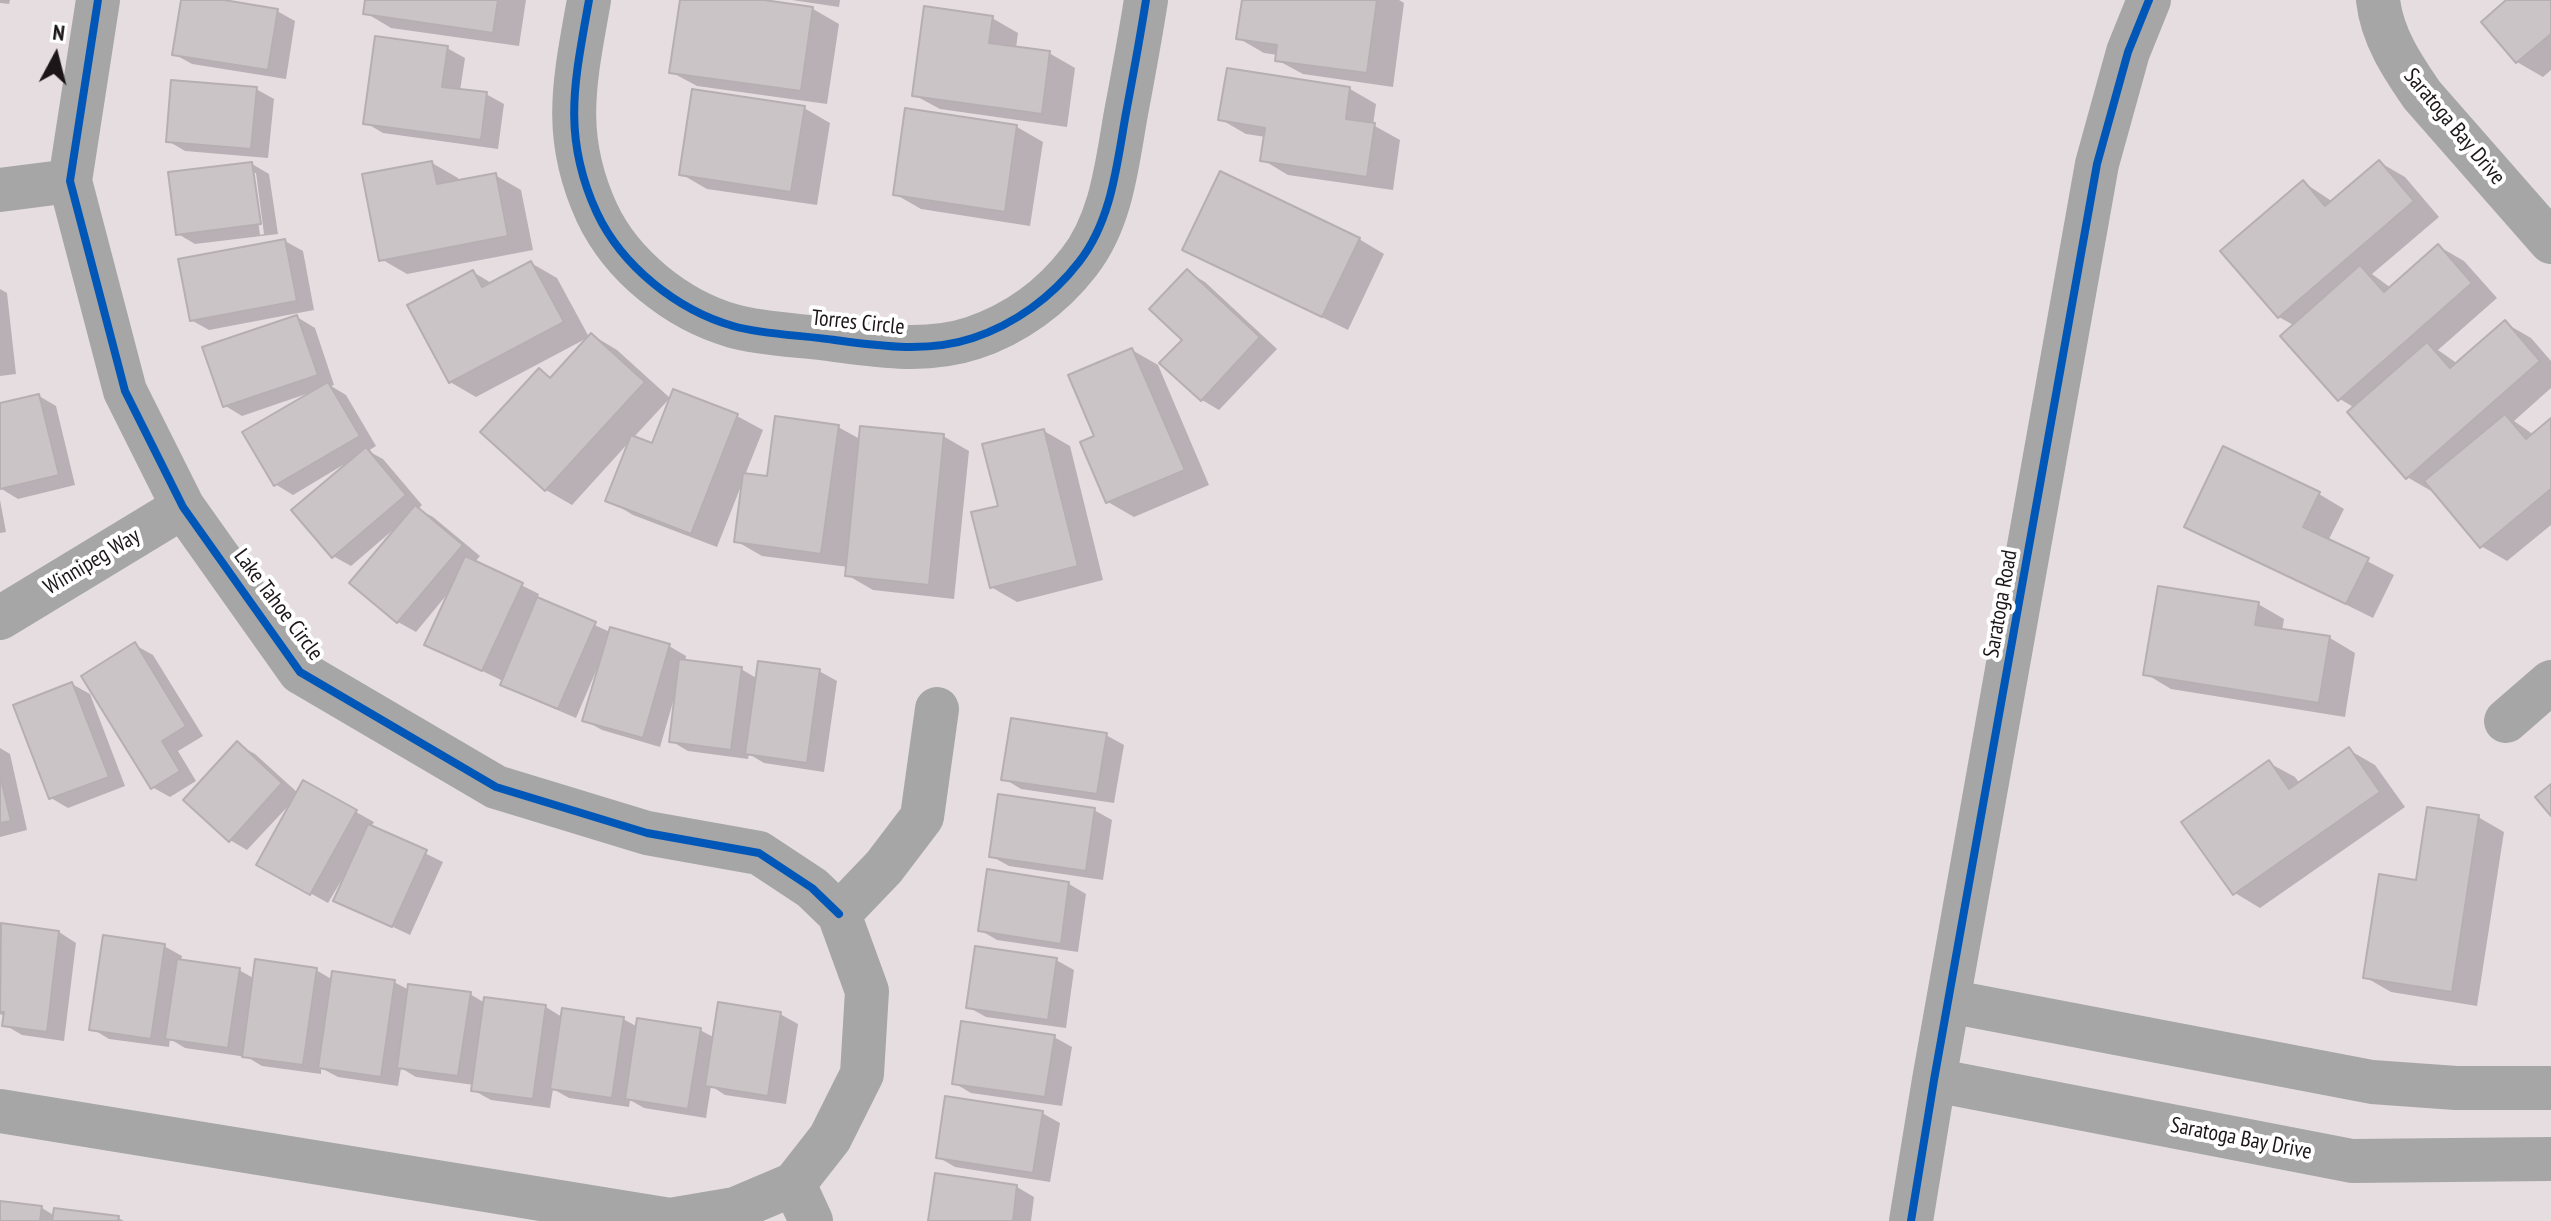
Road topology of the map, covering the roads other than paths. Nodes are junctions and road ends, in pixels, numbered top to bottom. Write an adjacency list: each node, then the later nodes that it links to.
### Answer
1 (98, 0): 6 (street, Lake Tahoe Circle)
2 (589, 0): 3 (street, Torres Circle)
3 (1146, 0)
4 (2149, 0): 15 (street, Saratoga Road)
5 (2378, 0): 8 (street, Saratoga Bay Drive)
6 (70, 181): 7 (street); 9 (street, Lake Tahoe Circle)
7 (0, 190)
8 (2551, 242)
9 (183, 507): 10 (street, Winnipeg Way); 14 (street, Lake Tahoe Circle)
10 (0, 618)
11 (2551, 682): 13 (street)
12 (937, 709): 14 (street)
13 (2506, 721)
14 (839, 914): 20 (street, Lake Tahoe Circle)
15 (1948, 1001): 16 (street, Saratoga Road); 17 (street)
16 (1934, 1080): 19 (street, Saratoga Bay Drive); 21 (street, Saratoga Road)
17 (2551, 1088)
18 (0, 1111): 20 (street, Lake Tahoe Circle)
19 (2551, 1159)
20 (802, 1202)
21 (1911, 1221)

